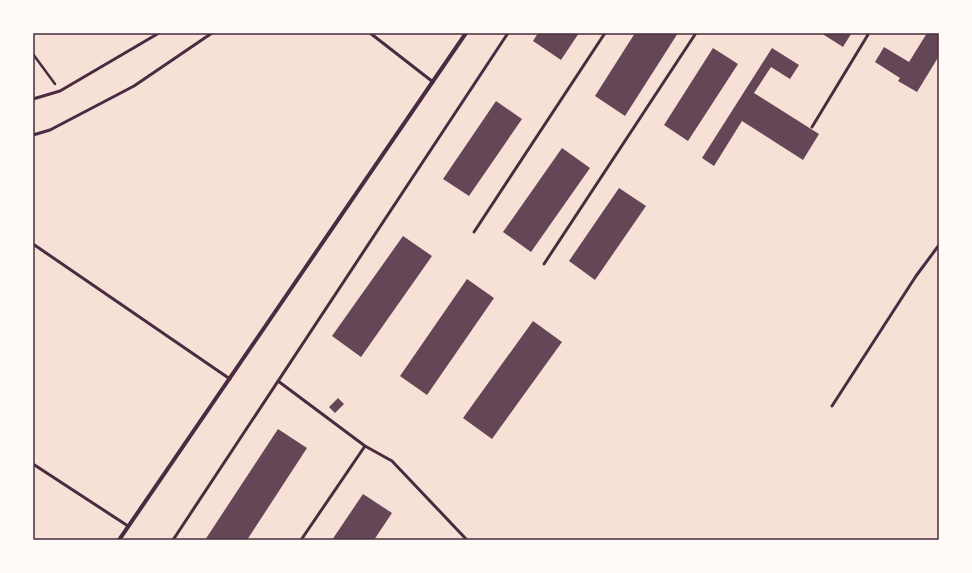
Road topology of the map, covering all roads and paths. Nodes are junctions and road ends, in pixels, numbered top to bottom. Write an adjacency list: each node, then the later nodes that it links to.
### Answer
1 (159, 33): 11 (lane)
2 (212, 33): 14 (lane)
3 (370, 33): 10 (lane)
4 (466, 33): 10 (street)
5 (508, 33): 20 (lane)
6 (605, 33): 15 (lane)
7 (696, 33): 18 (lane)
8 (869, 33): 13 (lane)
9 (33, 54): 11 (path)
10 (433, 82): 19 (street)
11 (60, 91): 12 (lane)
12 (33, 99)
13 (812, 127)
14 (33, 135)
15 (474, 232)
16 (33, 244): 19 (lane)
17 (939, 245): 21 (lane)
18 (544, 264)
19 (230, 379): 24 (street)
20 (278, 381): 22 (lane); 26 (lane)
21 (832, 406)
22 (365, 446): 27 (lane); 28 (lane)
23 (33, 464): 24 (lane)
24 (128, 526): 25 (street)
25 (119, 540)
26 (172, 540)
27 (301, 540)
28 (467, 540)

